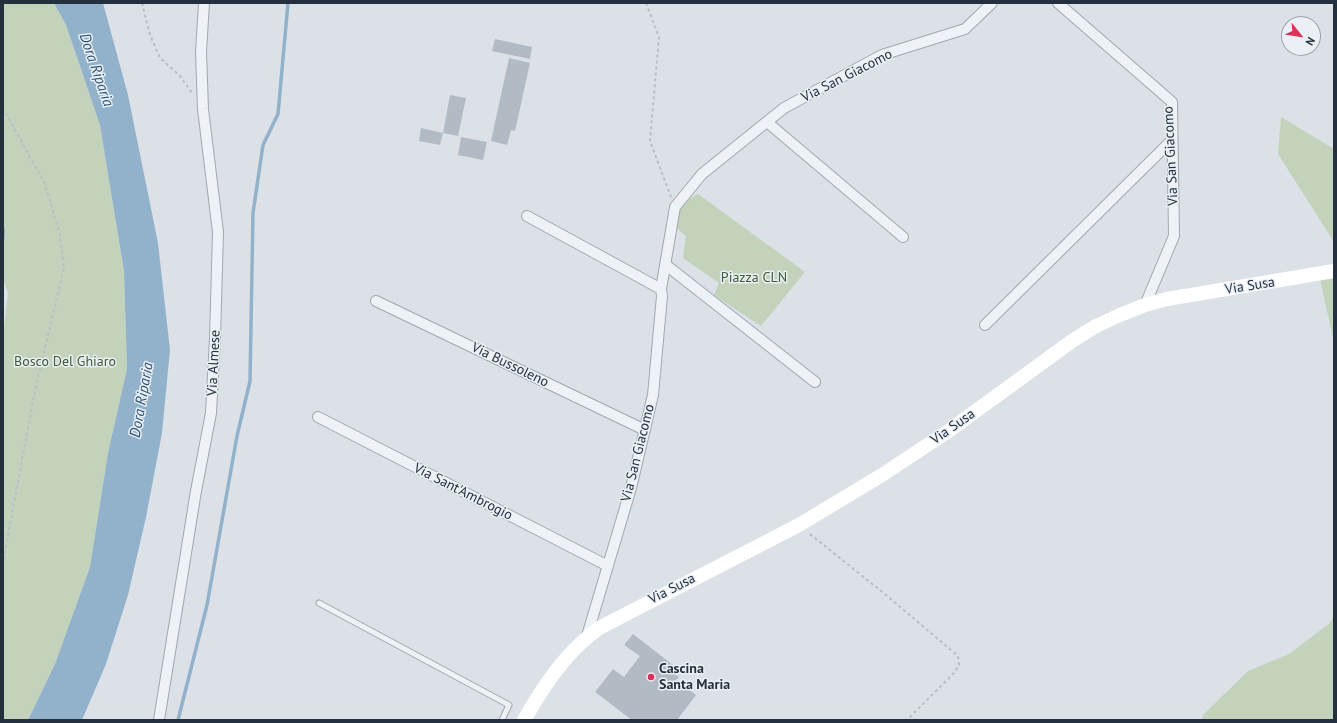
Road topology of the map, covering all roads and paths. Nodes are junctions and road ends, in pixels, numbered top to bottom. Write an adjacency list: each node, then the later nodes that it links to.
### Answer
1 (142, 3): 7 (path)
2 (204, 3): 7 (street, Via Almese)
3 (646, 3): 10 (path)
4 (992, 3): 8 (street, Via San Giacomo)
5 (1058, 3): 9 (street, Via San Giacomo)
6 (3, 108): 23 (path)
7 (203, 109): 27 (street, Via Almese)
8 (767, 122): 10 (street, Via San Giacomo); 12 (street)
9 (1172, 140): 17 (street, Via San Giacomo); 18 (street)
10 (675, 207): 13 (street, Via San Giacomo)
11 (527, 216): 15 (street)
12 (903, 236)
13 (666, 265): 15 (street, Via San Giacomo); 19 (street)
14 (1334, 271): 17 (main road, Via Susa)
15 (662, 289): 21 (street, Via San Giacomo)
16 (376, 301): 21 (street, Via Bussoleno)
17 (1145, 305): 22 (main road, Via Susa)
18 (985, 326)
19 (815, 382)
20 (318, 417): 24 (street, Via Sant'Ambrogio)
21 (644, 430): 24 (street, Via San Giacomo)
22 (799, 525): 26 (main road, Via Susa); 30 (path)
23 (3, 563)
24 (608, 566): 26 (street, Via San Giacomo)
25 (319, 603): 28 (lane)
26 (588, 636): 29 (main road, Via Susa)
27 (159, 720)
28 (502, 720)
29 (524, 720)
30 (907, 720)

